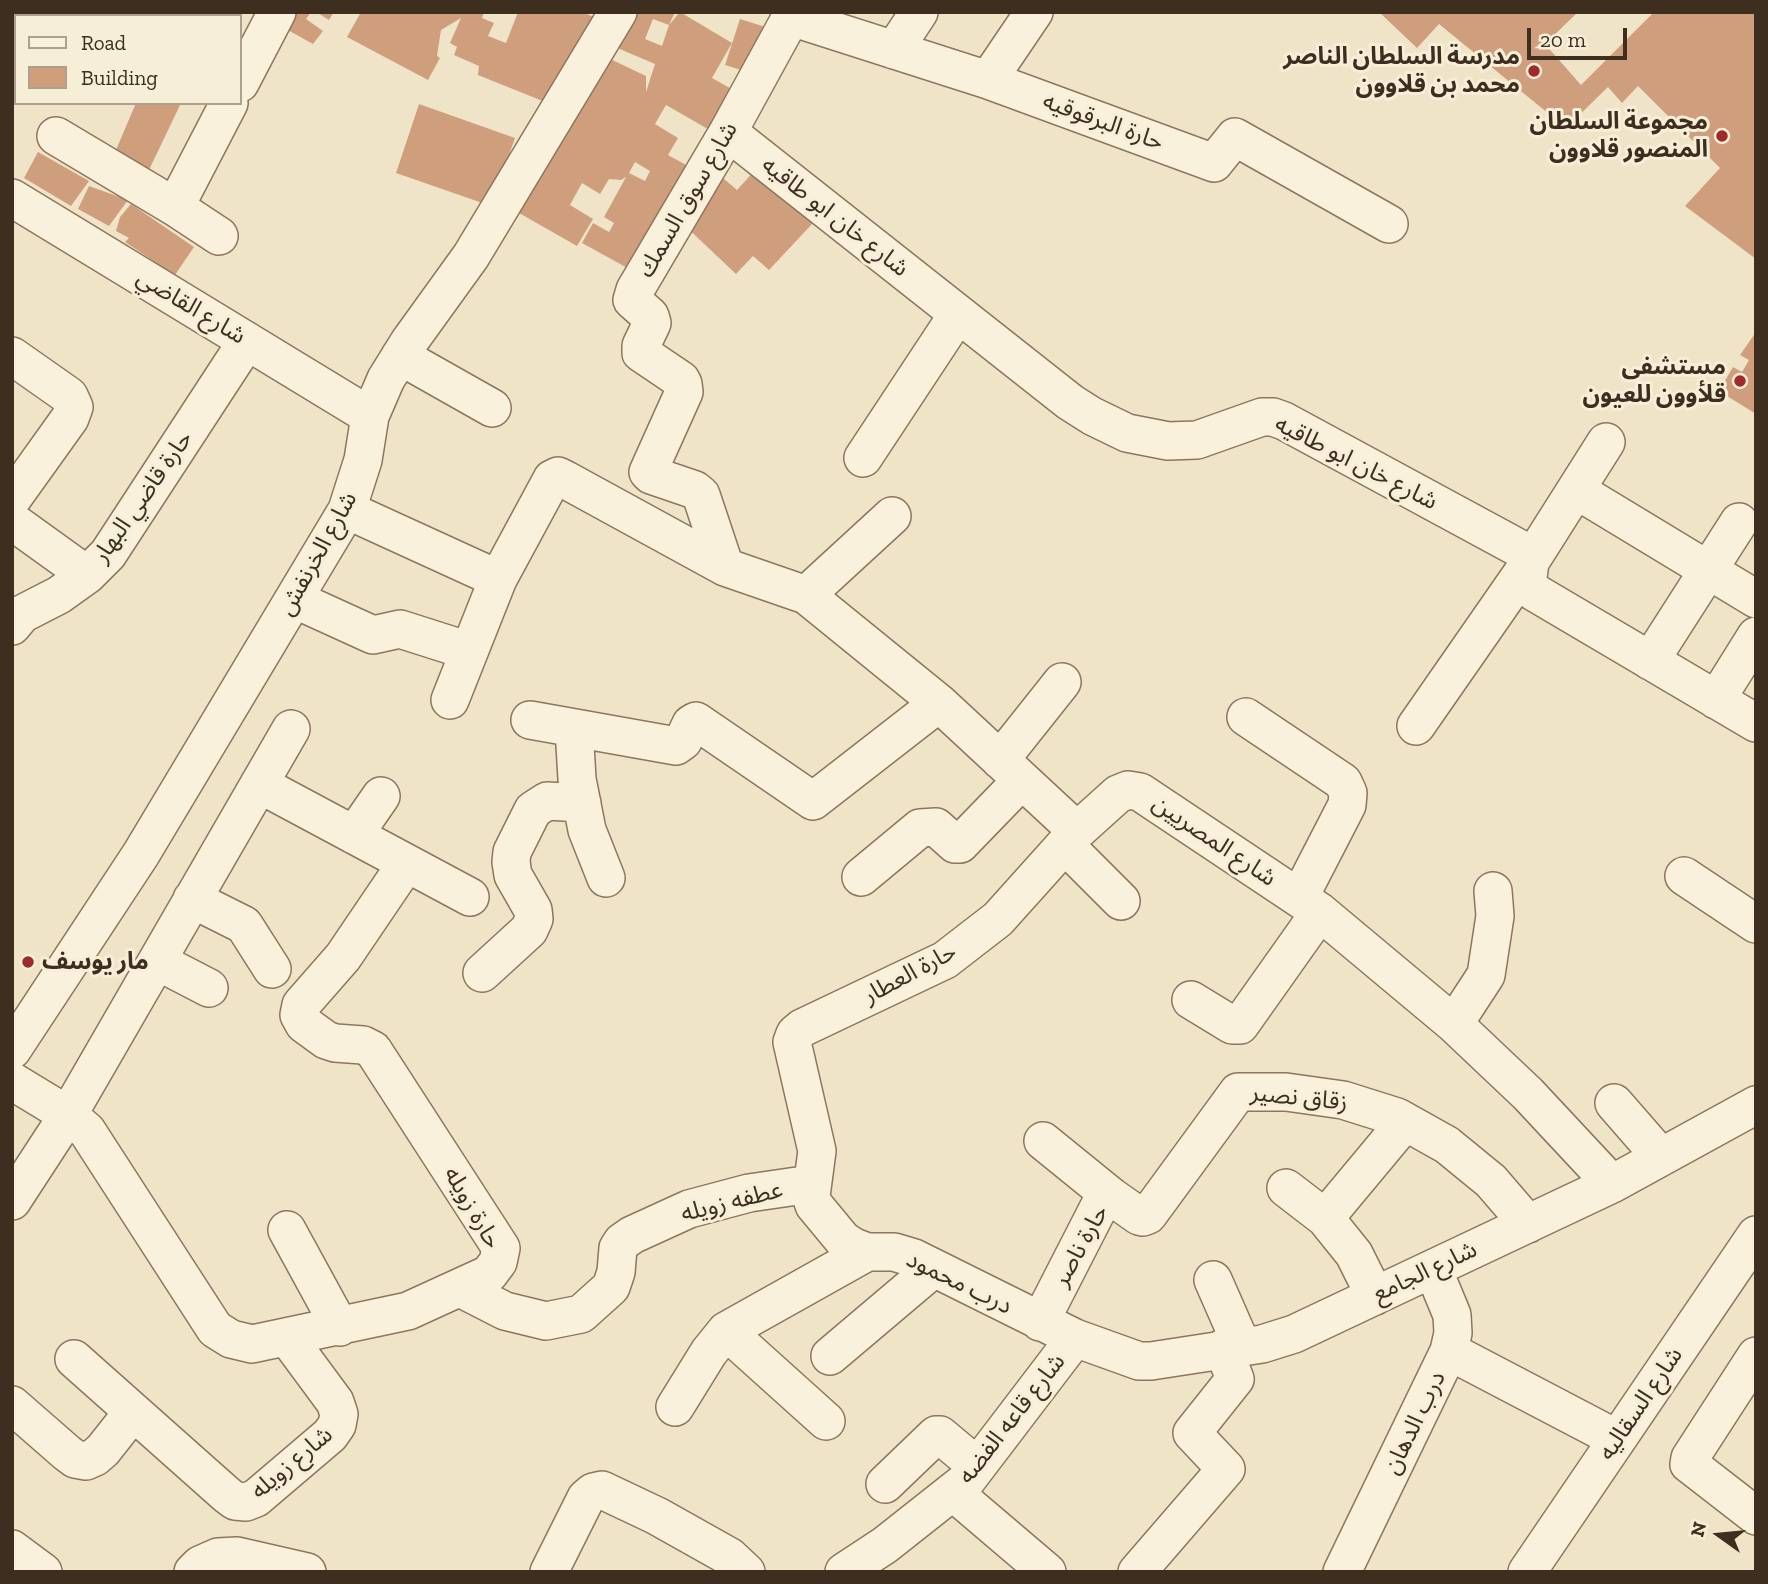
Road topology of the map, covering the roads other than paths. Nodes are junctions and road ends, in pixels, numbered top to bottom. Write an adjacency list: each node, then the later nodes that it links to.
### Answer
1 (277, 12): 7 (street)
2 (618, 12): 19 (street, شارع الخرنفش)
3 (919, 12): 6 (street)
4 (1034, 12): 8 (street)
5 (786, 14): 6 (street, حارة البرقوقيه); 10 (street, شارع سوق السمك)
6 (894, 50): 8 (street, حارة البرقوقيه)
7 (242, 79)
8 (988, 80): 14 (street, حارة البرقوقيه)
9 (228, 105): 13 (street)
10 (728, 132): 16 (street, شارع خان ابو طاقيه); 31 (street, شارع سوق السمك)
11 (57, 136): 13 (street)
12 (12, 198): 17 (street, شارع القاضي)
13 (174, 206): 15 (street)
14 (1389, 224)
15 (219, 236)
16 (958, 314): 23 (street); 30 (street, شارع خان ابو طاقيه)
17 (247, 341): 21 (street, شارع القاضي); 33 (street, حارة قاضي البهار)
18 (12, 356): 25 (street)
19 (400, 356): 20 (street); 21 (street, شارع الخرنفش)
20 (492, 408)
21 (370, 416): 26 (street, شارع الخرنفش)
22 (1606, 442): 24 (street)
23 (863, 458)
24 (1576, 490): 30 (street); 32 (street)
25 (12, 499)
26 (347, 510): 34 (street); 36 (street, شارع الخرنفش)
27 (892, 516): 35 (street)
28 (12, 521): 33 (street)
29 (1739, 522): 32 (street)
30 (1530, 562): 41 (street); 49 (street)
31 (725, 567): 34 (street); 35 (street)
32 (1708, 570): 37 (street); 41 (street)
33 (87, 575): 38 (street, حارة قاضي البهار)
34 (498, 579): 40 (street)
35 (806, 595): 45 (street)
36 (294, 599): 40 (street); 75 (street, شارع الخرنفش)
37 (1756, 599)
38 (12, 626)
39 (1756, 636): 44 (street)
40 (469, 651): 43 (street)
41 (1650, 661): 44 (street)
42 (1062, 682): 52 (street)
43 (450, 700)
44 (1716, 700): 48 (street)
45 (939, 703): 50 (street); 52 (street)
46 (1245, 717): 66 (street)
47 (530, 720): 50 (street)
48 (1756, 723)
49 (1416, 726)
50 (574, 728): 55 (street)
51 (291, 729): 53 (street)
52 (1011, 770): 57 (street); 60 (street)
53 (259, 784): 56 (street); 64 (street)
54 (381, 796): 56 (street)
55 (582, 803): 61 (street); 70 (street)
56 (354, 835): 58 (street)
57 (1071, 838): 65 (street); 66 (street, شارع المصريين); 74 (street, حارة العطار)
58 (406, 864): 63 (street); 97 (street, حارة زويله)
59 (1684, 876): 67 (street)
60 (861, 877)
61 (606, 878)
62 (1493, 891): 73 (street)
63 (470, 897)
64 (192, 899): 68 (street); 69 (street)
65 (1121, 901)
66 (1310, 905): 72 (street); 73 (street, شارع المصريين)
67 (1756, 924)
68 (156, 961): 71 (street); 80 (street)
69 (272, 969)
70 (482, 973)
71 (209, 988)
72 (1191, 1000)
73 (1454, 1024): 85 (street, شارع المصريين)
74 (792, 1042): 84 (street, درب محمود)
75 (12, 1050)
76 (12, 1081): 80 (street, حارة زويله)
77 (1238, 1092): 81 (street, زقاق نصير); 87 (street, حارة ناصر)
78 (1614, 1103): 83 (street)
79 (1756, 1105): 83 (street, شارع الجامع)
80 (68, 1115): 88 (street); 102 (street, حارة زويله)
81 (1405, 1122): 89 (street); 90 (street, زقاق نصير)
82 (1043, 1141): 87 (street)
83 (1661, 1157): 85 (street, شارع الجامع)
84 (811, 1184): 93 (street, درب محمود); 97 (street, عطفه زويله)
85 (1612, 1184): 90 (street, شارع الجامع)
86 (1286, 1188): 89 (street)
87 (1112, 1197): 99 (street, حارة ناصر)
88 (12, 1201)
89 (1325, 1218): 98 (street)
90 (1528, 1224): 95 (street, شارع الجامع)
91 (287, 1230): 100 (street)
92 (1756, 1235): 113 (street, شارع السقاليه)
93 (867, 1252): 94 (street, درب محمود); 101 (street)
94 (934, 1268): 99 (street, درب محمود); 106 (street)
95 (1433, 1269): 98 (street, شارع الجامع); 105 (street, درب الدهان)
96 (1213, 1280): 104 (street)
97 (460, 1288): 100 (street, حارة زويله)
98 (1375, 1296): 104 (street, شارع الجامع)
99 (1040, 1322): 103 (street, درب محمود)
100 (340, 1327): 102 (street, حارة زويله)
101 (726, 1332): 110 (street); 112 (street)
102 (287, 1337): 111 (street, شارع زويله)
103 (1075, 1338): 104 (street, شارع الجامع); 114 (street, شارع قاعه الفضه)
104 (1233, 1347): 126 (street)
105 (1449, 1351): 113 (street); 127 (street, درب الدهان)
106 (830, 1356)
107 (1756, 1356): 117 (street)
108 (74, 1359): 111 (street, شارع زويله)
109 (12, 1405): 111 (street)
110 (675, 1407)
111 (133, 1412)
112 (826, 1421)
113 (1617, 1439): 128 (street, شارع السقاليه)
114 (978, 1466): 115 (street); 116 (street, شارع قاعه الفضه)
115 (885, 1484)
116 (953, 1492): 124 (street, شارع قاعه الفضه); 125 (street)
117 (1756, 1516)
118 (12, 1549): 119 (street)
119 (43, 1572)
120 (193, 1572): 121 (street)
121 (307, 1572)
122 (550, 1572): 123 (street)
123 (746, 1572)
124 (844, 1572)
125 (1047, 1572)
126 (1137, 1572)
127 (1342, 1572)
128 (1527, 1572)

